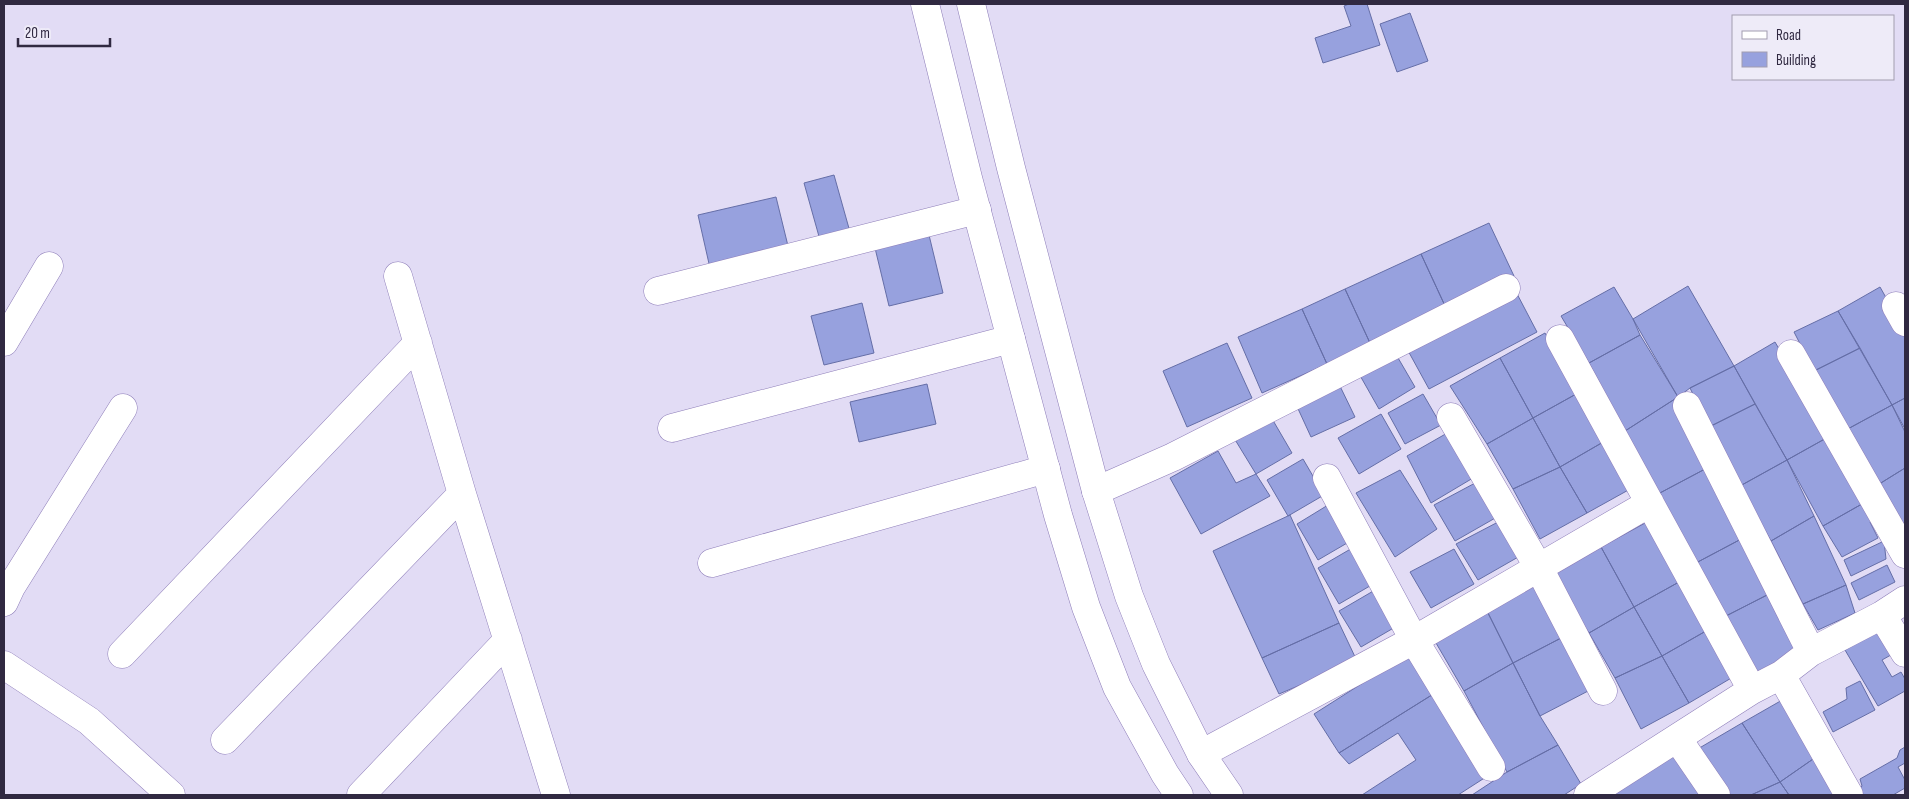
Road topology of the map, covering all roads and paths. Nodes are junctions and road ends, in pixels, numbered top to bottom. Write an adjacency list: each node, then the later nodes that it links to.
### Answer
1 (925, 4): 3 (street)
2 (970, 4): 19 (street)
3 (978, 210): 7 (street); 8 (street)
4 (49, 266): 10 (street)
5 (398, 276): 11 (street)
6 (1506, 288): 19 (street)
7 (658, 291)
8 (1011, 339): 16 (street); 17 (street)
9 (1560, 339): 21 (street)
10 (4, 342)
11 (418, 343): 20 (street); 32 (street)
12 (1790, 354): 22 (street)
13 (1687, 406): 30 (street)
14 (123, 408): 26 (street)
15 (1451, 417): 24 (street)
16 (672, 428)
17 (1046, 469): 23 (street); 44 (street)
18 (1327, 478): 29 (street)
19 (1096, 491): 39 (street)
20 (462, 494): 28 (street); 38 (street)
21 (1650, 503): 24 (street); 35 (street)
22 (1905, 554)
23 (712, 563)
24 (1539, 568): 29 (street); 36 (street)
25 (1905, 600): 27 (street)
26 (4, 602)
27 (1882, 615): 30 (street); 31 (street)
28 (508, 640): 41 (street); 43 (street)
29 (1414, 640): 39 (street); 40 (street)
30 (1811, 652): 34 (street)
31 (1905, 652)
32 (122, 654)
33 (4, 665): 42 (street)
34 (1781, 676): 35 (street); 48 (street)
35 (1752, 690): 37 (street)
36 (1602, 691)
37 (1678, 738): 46 (street); 47 (street)
38 (225, 740)
39 (1201, 754): 45 (street)
40 (1491, 767)
41 (552, 792)
42 (171, 795)
43 (360, 795)
44 (1179, 795)
45 (1229, 795)
46 (1588, 795)
47 (1716, 795)
48 (1849, 795)

